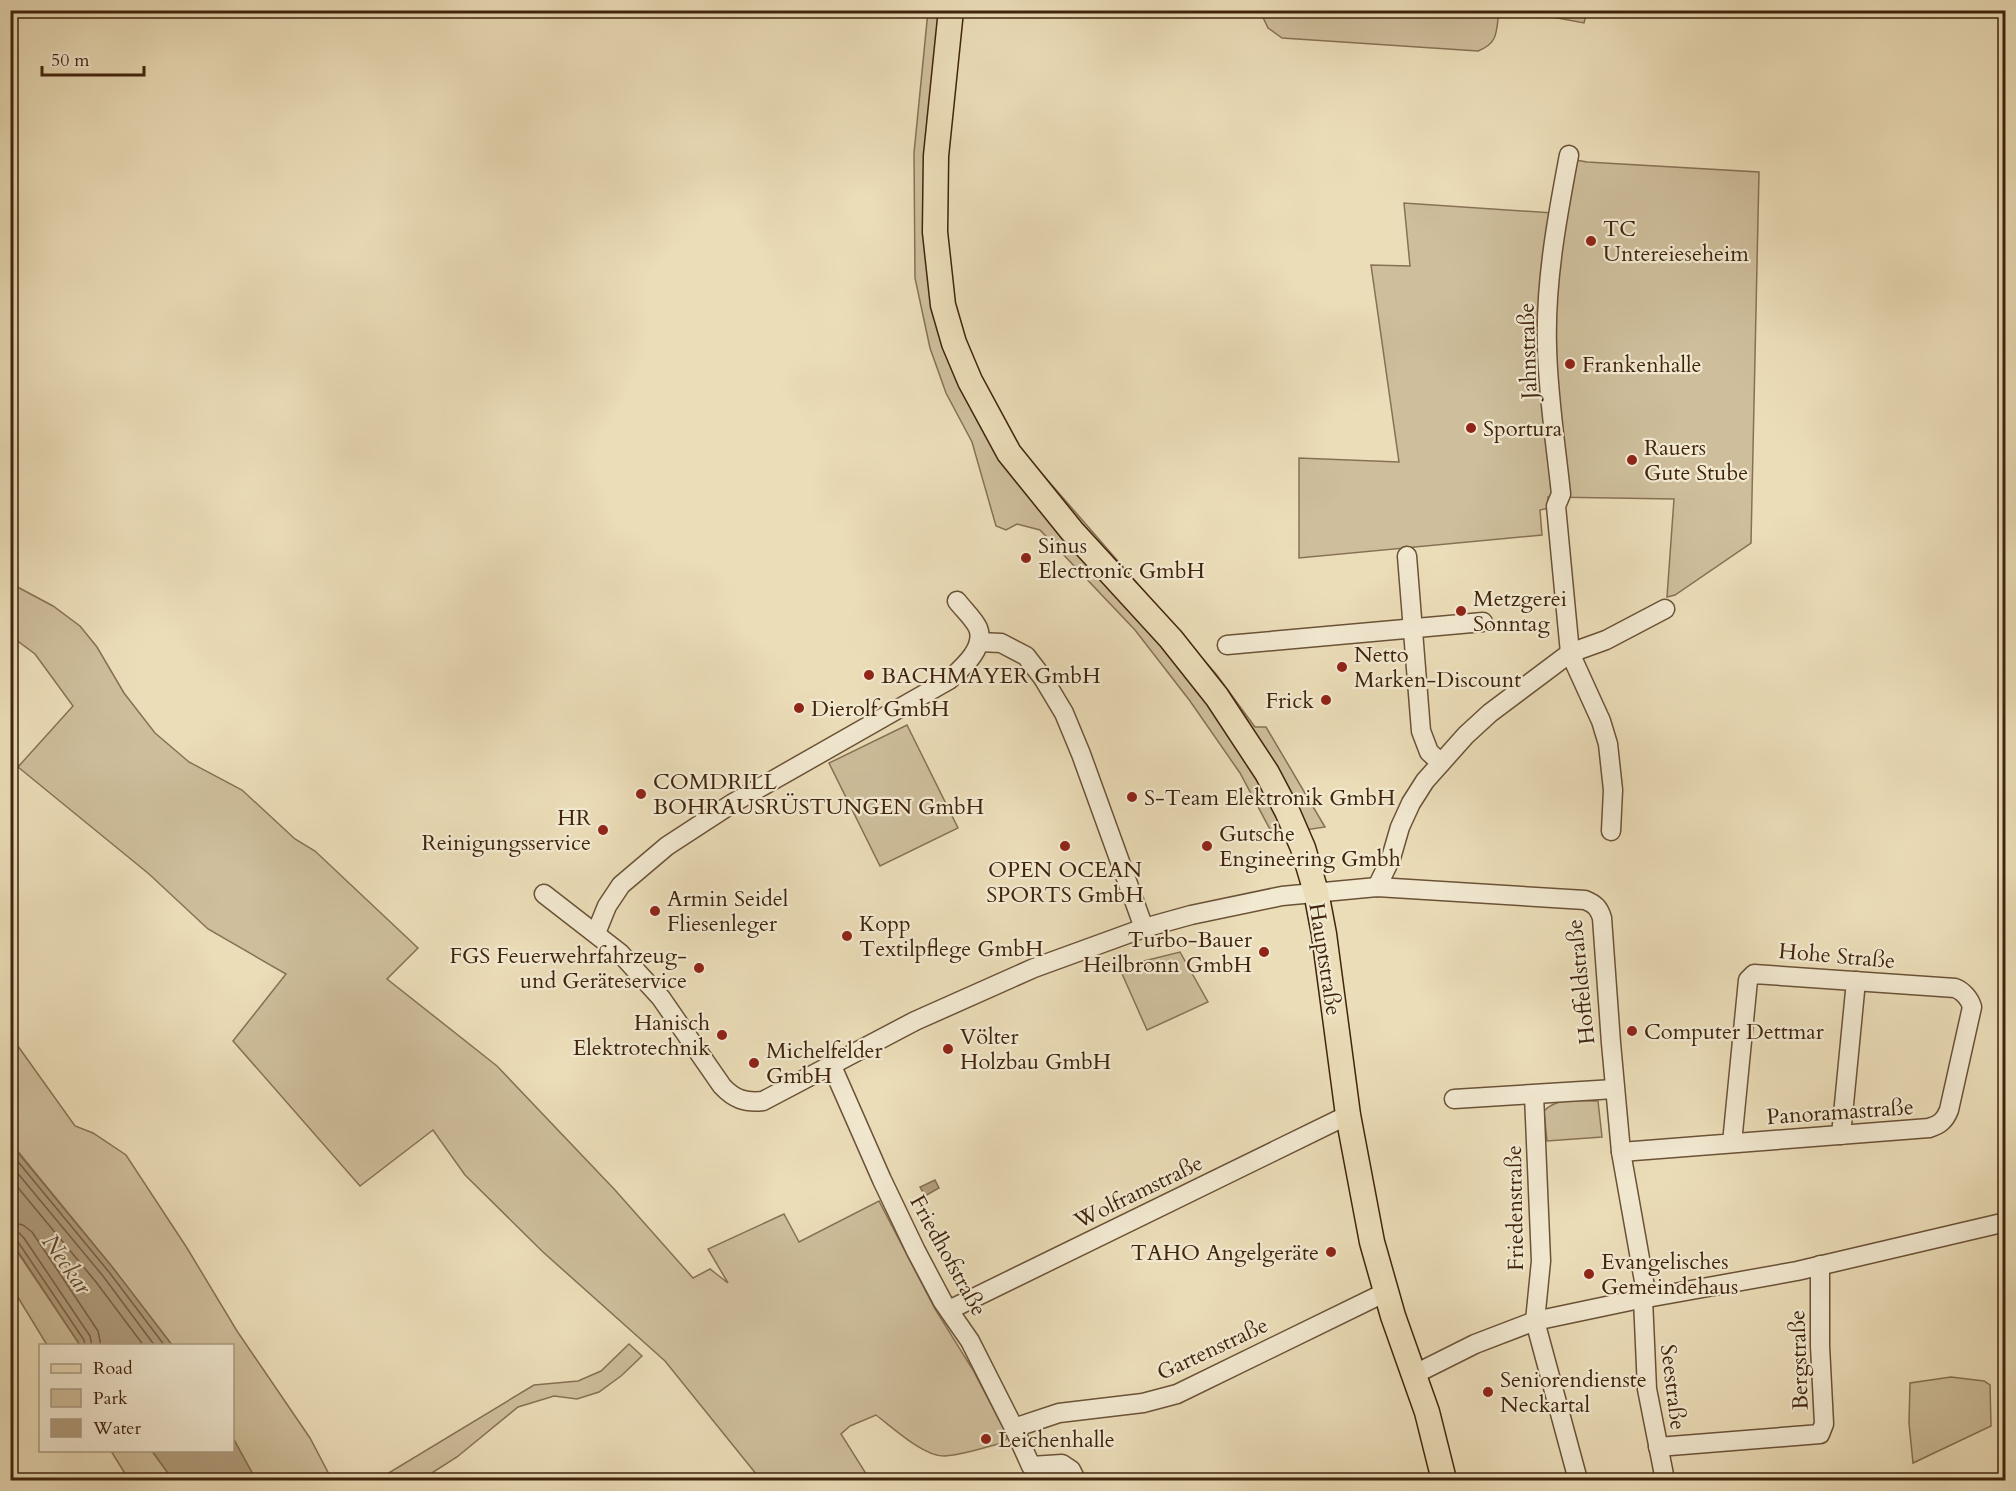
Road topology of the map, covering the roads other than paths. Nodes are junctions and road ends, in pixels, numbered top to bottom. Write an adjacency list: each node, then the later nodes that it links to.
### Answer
1 (951, 10): 14 (main road, Hauptstraße)
2 (1569, 155): 10 (street, Jahnstraße)
3 (1407, 556): 7 (street)
4 (957, 601): 8 (street)
5 (1665, 609): 10 (street)
6 (1483, 622): 7 (street)
7 (1413, 628): 9 (street); 11 (street)
8 (979, 642): 16 (street); 17 (street)
9 (1227, 645)
10 (1570, 653): 11 (street); 12 (street, Jahnstraße)
11 (1440, 763): 13 (street)
12 (1611, 831)
13 (1377, 887): 14 (street, Hoffeldstraße); 21 (street, Hoffeldstraße)
14 (1316, 892): 16 (street, Hoffeldstraße); 24 (main road, Hauptstraße)
15 (544, 894): 17 (street, Hoffeldstraße)
16 (1144, 928): 20 (street, Hoffeldstraße)
17 (596, 933): 20 (street, Hoffeldstraße)
18 (1856, 981): 19 (street, Hohe Straße); 25 (street); 26 (street, Hohe Straße)
19 (1972, 1007): 25 (street, Panoramastraße)
20 (831, 1064): 32 (street, Friedhofstraße)
21 (1614, 1089): 22 (street); 27 (street, Hoffeldstraße)
22 (1534, 1095): 23 (street); 33 (street, Friedenstraße)
23 (1454, 1098)
24 (1348, 1115): 30 (main road, Hauptstraße); 32 (street, Wolframstraße)
25 (1841, 1135): 26 (street, Panoramastraße)
26 (1732, 1143): 27 (street, Panoramastraße)
27 (1621, 1152): 31 (street, Hoffeldstraße)
28 (2006, 1222): 29 (street)
29 (1820, 1265): 31 (street); 36 (street, Bergstraße)
30 (1386, 1292): 34 (main road, Hauptstraße); 35 (street, Gartenstraße)
31 (1645, 1299): 33 (street); 36 (street, Seestraße)
32 (949, 1310): 35 (street, Friedhofstraße)
33 (1535, 1321): 34 (street); 39 (street)
34 (1415, 1374): 38 (main road, Hauptstraße)
35 (1014, 1428): 37 (street, Friedhofstraße)
36 (1658, 1447): 40 (street, Seestraße)
37 (1076, 1480)
38 (1444, 1480)
39 (1578, 1480)
40 (1665, 1480)

